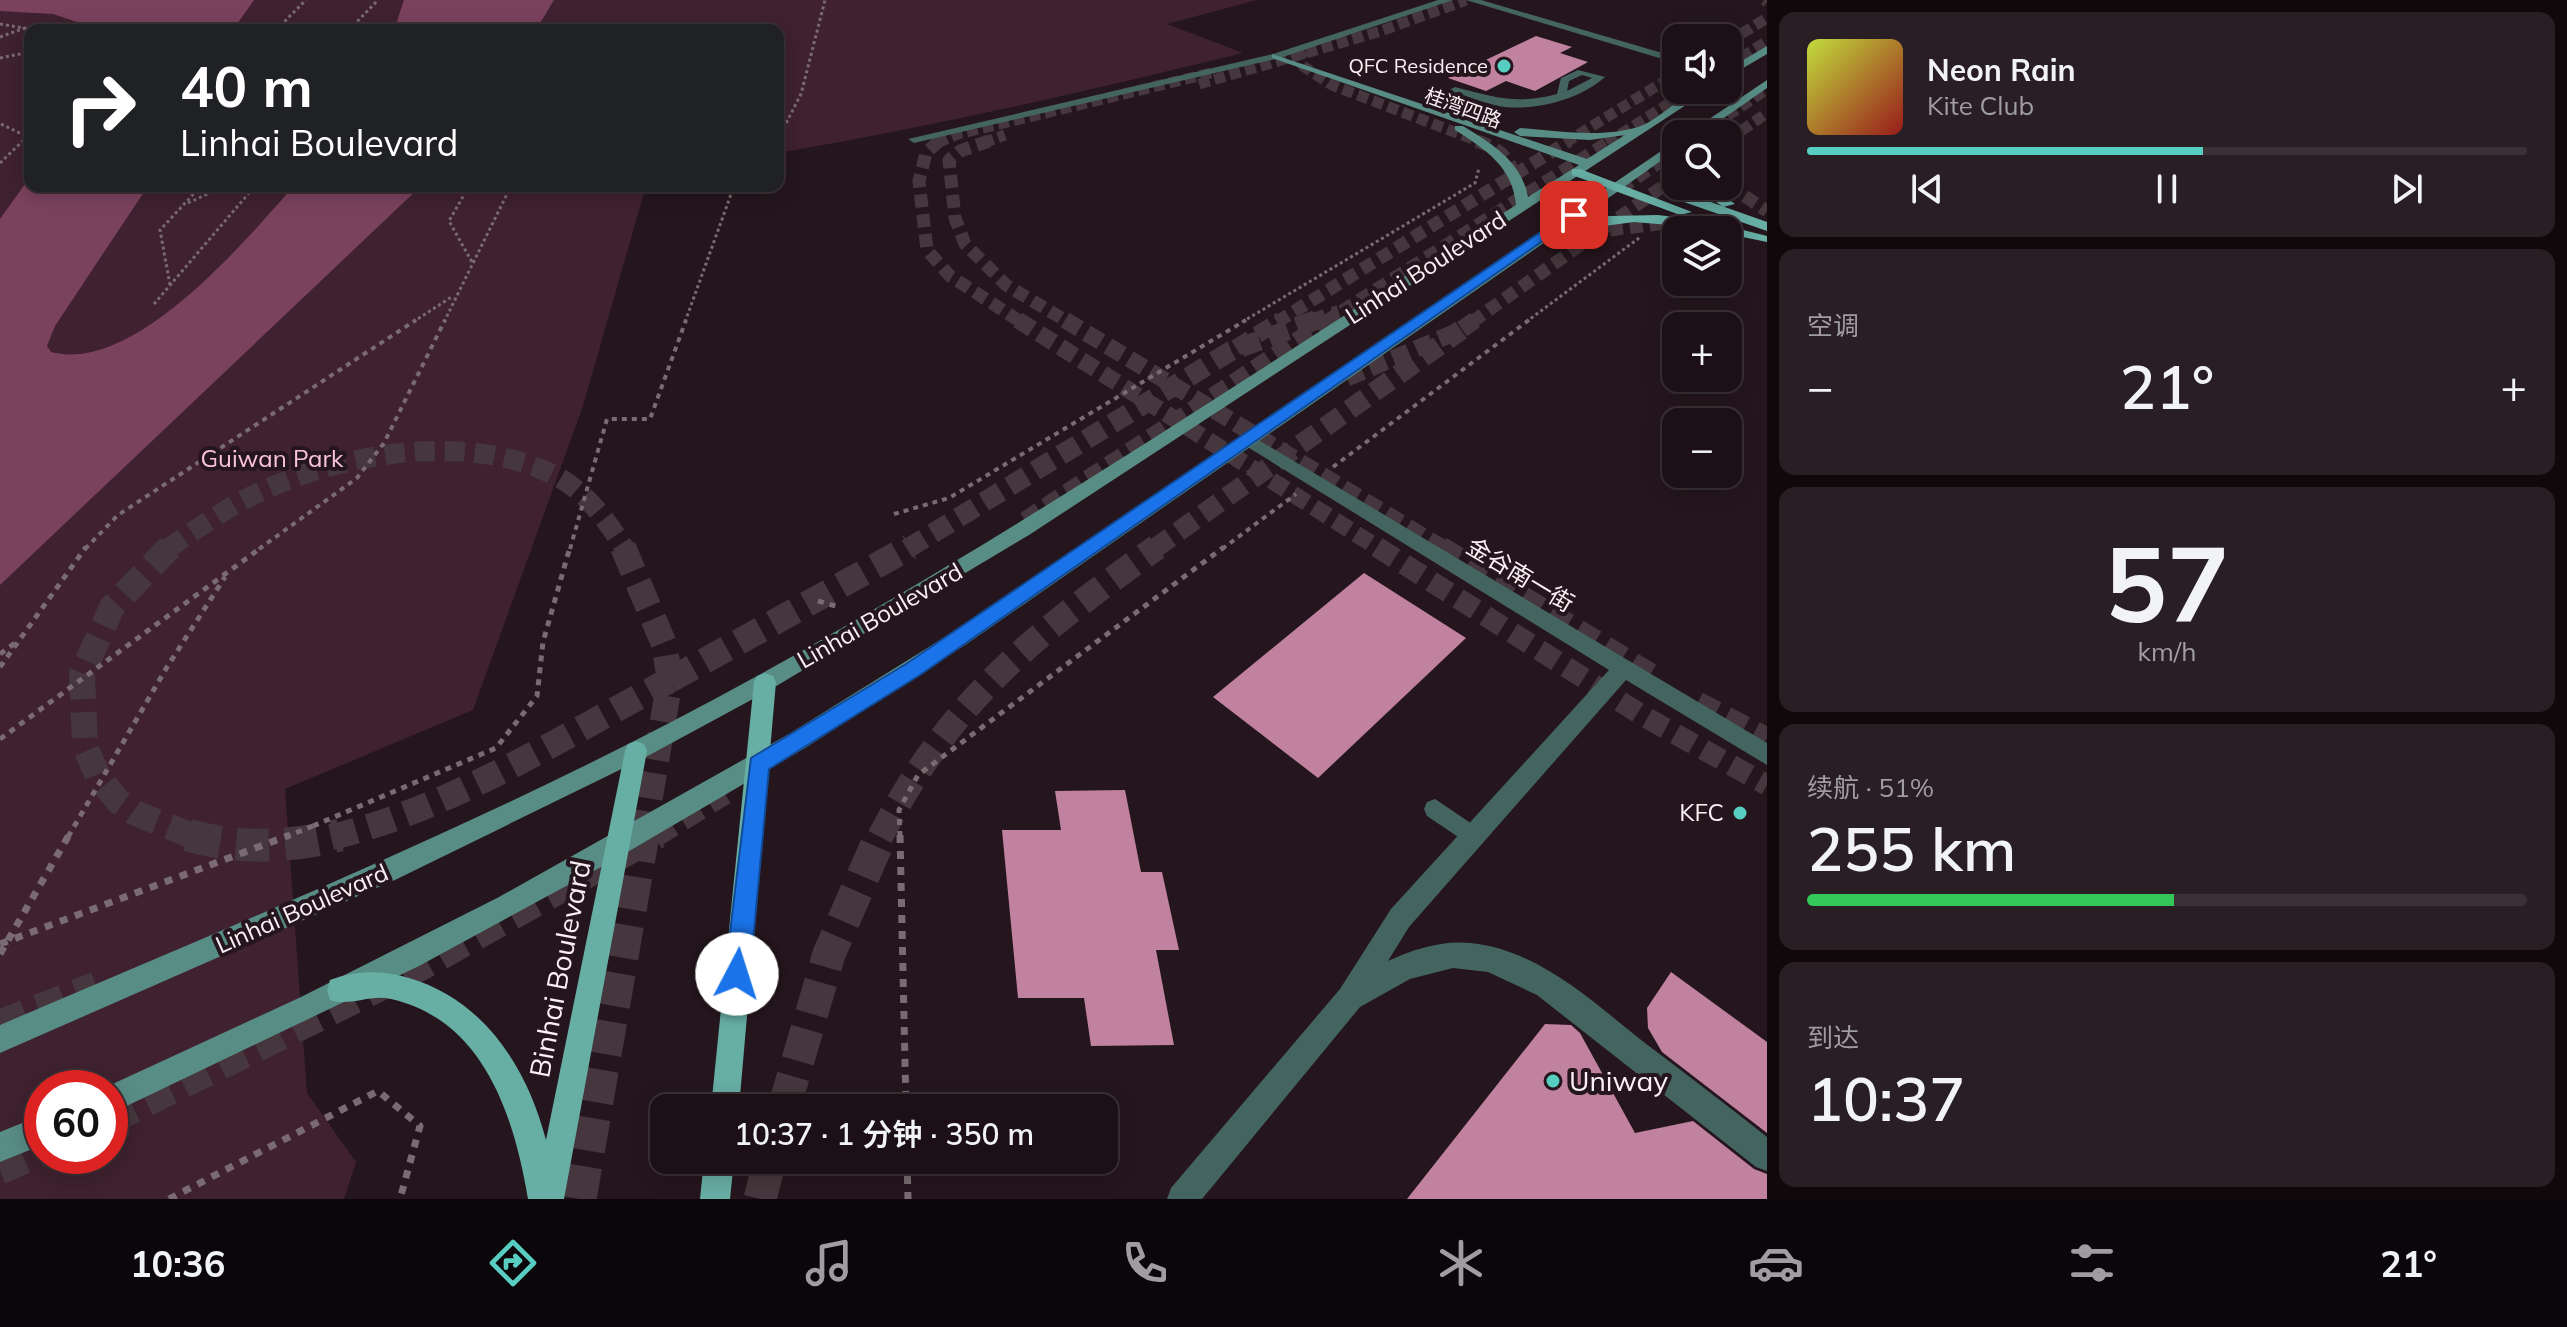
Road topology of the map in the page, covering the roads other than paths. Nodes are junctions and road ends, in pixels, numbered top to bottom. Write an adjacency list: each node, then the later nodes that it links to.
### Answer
1 (1448, 0): 4 (street)
2 (1471, 0): 5 (street)
3 (1767, 49): 6 (main road)
4 (1276, 56): 10 (main road, 桂湾四路); 12 (main road, 桂湾四路); 14 (street)
5 (1662, 56)
6 (1742, 65)
7 (1767, 83): 11 (main road)
8 (1562, 94): 10 (lane)
9 (1681, 104): 13 (main road, Linhai Boulevard)
10 (1422, 106): 12 (main road, 桂湾四路)
11 (1713, 120)
12 (1465, 126): 13 (main road); 16 (main road, 桂湾四路); 19 (main road)
13 (1643, 128): 16 (main road, Linhai Boulevard)
14 (914, 139)
15 (1662, 155): 17 (main road, Linhai Boulevard)
16 (1583, 168): 17 (main road, 桂湾四路); 19 (main road, Linhai Boulevard)
17 (1622, 182): 20 (main road, Linhai Boulevard); 21 (main road, 桂湾四路)
18 (1720, 200): 21 (main road)
19 (1523, 206): 24 (main road, Linhai Boulevard)
20 (1552, 229): 21 (main road); 22 (main road, Linhai Boulevard)
21 (1766, 233)
22 (1247, 439): 23 (street, 金谷南一街); 27 (main road, Linhai Boulevard)
23 (1624, 668): 26 (street, 金谷南一街); 29 (street)
24 (765, 682): 25 (main road, Linhai Boulevard); 27 (main road)
25 (636, 751): 30 (main road, Binhai Boulevard); 33 (main road, Linhai Boulevard)
26 (1767, 755)
27 (759, 764): 30 (main road, Linhai Boulevard); 35 (main road)
28 (1435, 809): 29 (lane)
29 (1473, 837): 32 (street)
30 (620, 843): 31 (main road, Linhai Boulevard); 41 (main road, Binhai Boulevard)
31 (340, 990): 34 (main road, Linhai Boulevard); 40 (main road)
32 (1350, 999): 38 (street); 43 (street)
33 (0, 1039)
34 (128, 1091)
35 (726, 1094)
36 (24, 1137): 37 (main road)
37 (0, 1147)
38 (1767, 1156)
39 (718, 1174): 42 (main road)
40 (543, 1199)
41 (549, 1199)
42 (715, 1199)
43 (1182, 1199)

